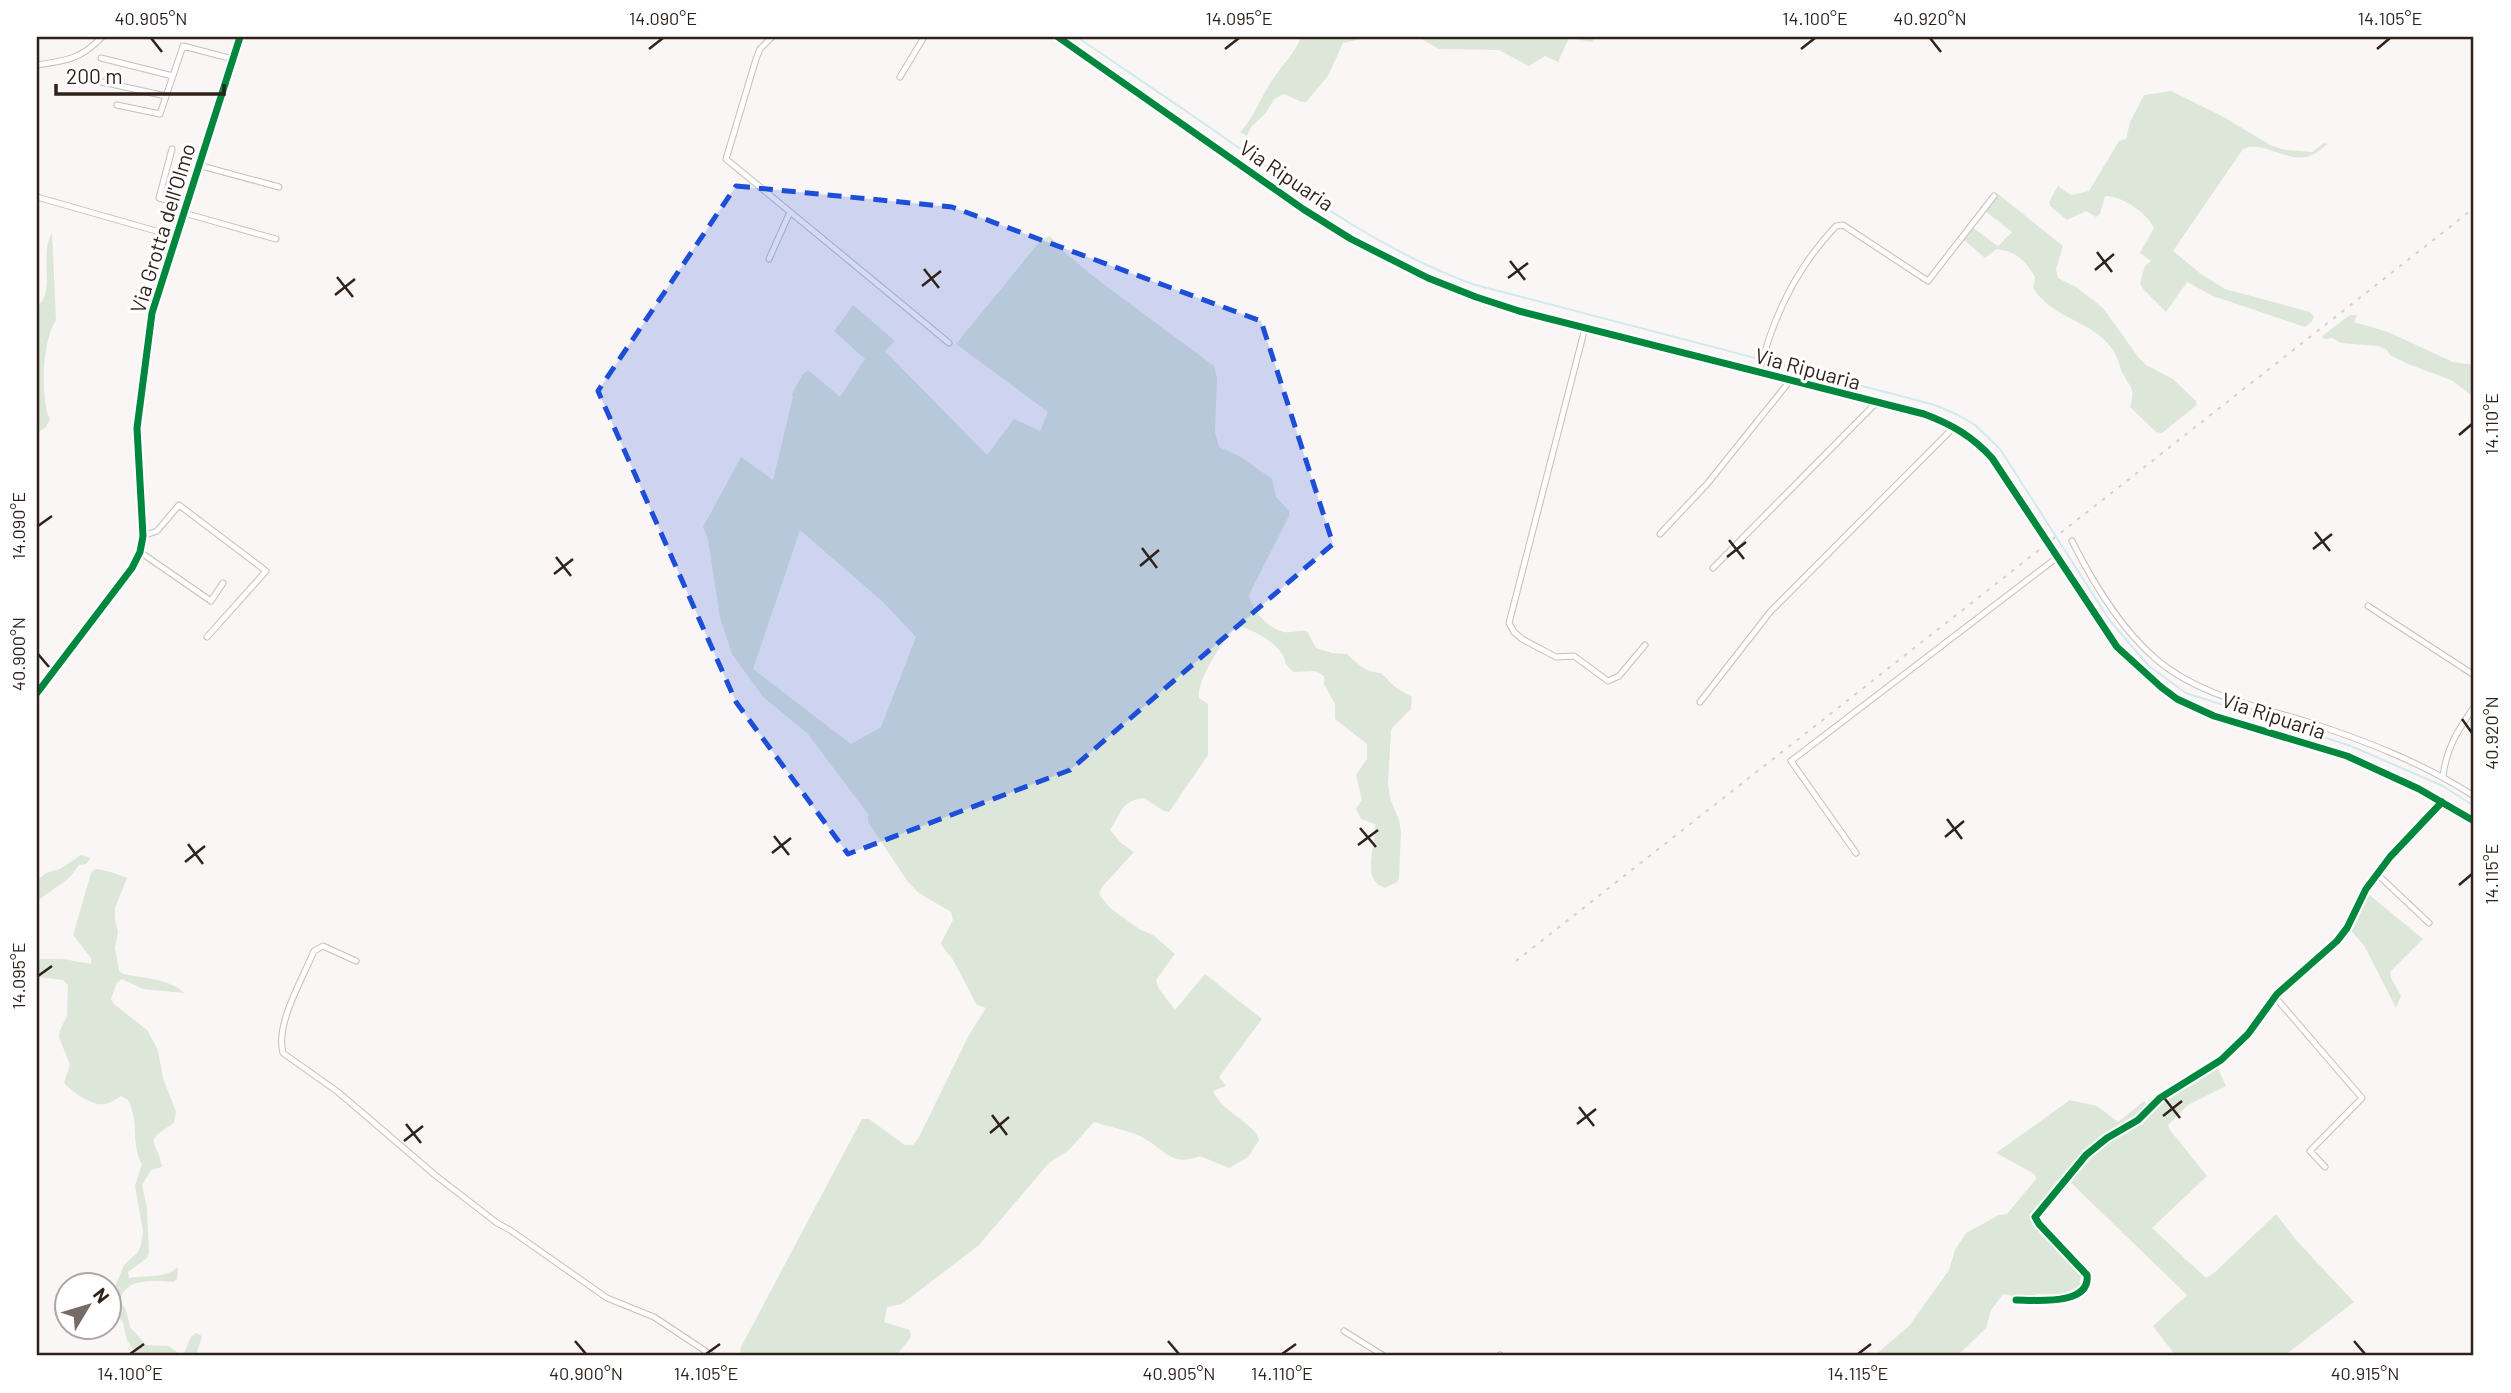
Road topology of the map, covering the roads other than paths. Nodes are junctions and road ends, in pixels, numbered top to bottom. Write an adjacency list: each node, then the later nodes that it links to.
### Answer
1 (103, 37): 8 (street)
2 (240, 37): 7 (street, Via Grotta dell'Olmo)
3 (772, 37): 20 (street)
4 (923, 37): 10 (street)
5 (1058, 37): 24 (street, Via Ripuaria)
6 (101, 58): 9 (street)
7 (233, 59): 9 (street); 15 (street, Via Grotta dell'Olmo)
8 (37, 65)
9 (173, 76): 12 (street)
10 (900, 77)
11 (93, 80): 12 (street)
12 (166, 96): 13 (street)
13 (117, 105)
14 (172, 149): 19 (street)
15 (198, 165): 16 (street); 19 (street, Via Grotta dell'Olmo)
16 (279, 187)
17 (37, 197): 21 (street)
18 (1994, 197): 26 (street)
19 (185, 209): 21 (street, Via Grotta dell'Olmo); 22 (street)
20 (790, 212): 23 (street); 25 (street)
21 (177, 237): 31 (street, Via Grotta dell'Olmo)
22 (276, 239)
23 (769, 259)
24 (1585, 328): 26 (street, Via Ripuaria); 39 (street)
25 (949, 343)
26 (1760, 371): 27 (street, Via Ripuaria)
27 (1789, 382): 28 (street, Via Ripuaria); 30 (street)
28 (1875, 404): 29 (street, Via Ripuaria); 35 (street)
29 (1954, 427): 34 (street, Via Ripuaria); 42 (street)
30 (1660, 534)
31 (143, 536): 33 (street, Via Grotta dell'Olmo); 38 (street)
32 (2072, 541): 44 (street)
33 (140, 552): 36 (street); 41 (street, Via Grotta dell'Olmo)
34 (2059, 556): 46 (street, Via Ripuaria); 48 (street)
35 (1713, 568)
36 (223, 583)
37 (2368, 606): 40 (street)
38 (207, 637)
39 (1645, 645)
40 (2474, 675)
41 (37, 693)
42 (1700, 702)
43 (2474, 707): 44 (street)
44 (2443, 777): 45 (street)
45 (2474, 796)
46 (2442, 802): 47 (street, Via Ripuaria); 49 (street)
47 (2474, 821)
48 (1856, 853)
49 (2377, 874): 50 (street); 52 (street)
50 (2429, 923)
51 (356, 961): 56 (street)
52 (2275, 997): 53 (street); 54 (street)
53 (2325, 1167)
54 (2016, 1300)
55 (1344, 1331): 57 (street)
56 (713, 1356)
57 (1384, 1356)

